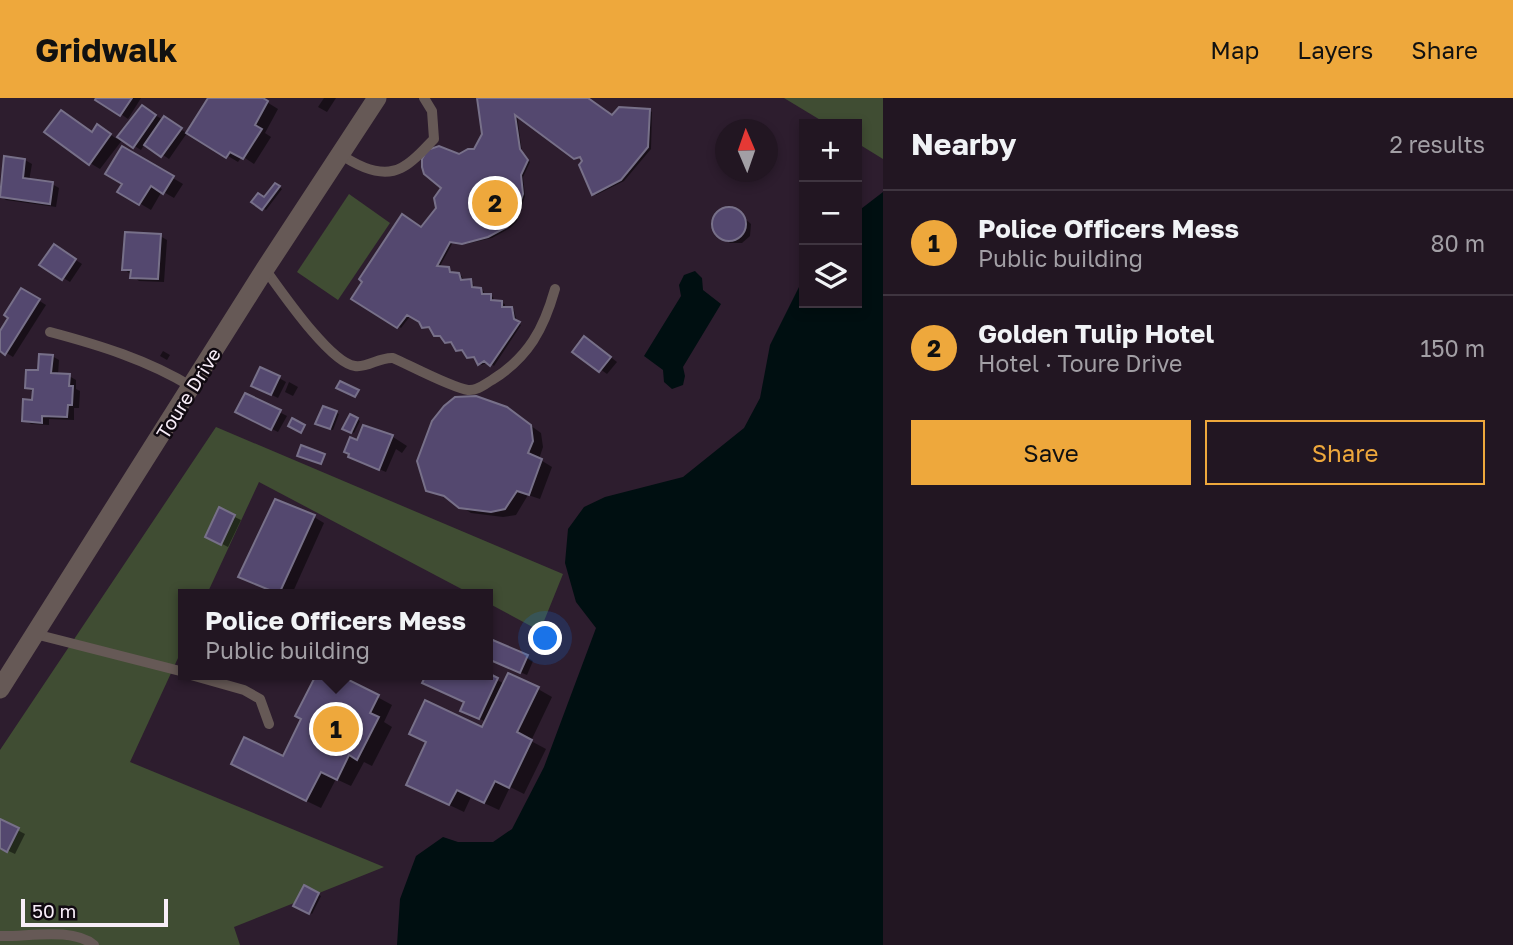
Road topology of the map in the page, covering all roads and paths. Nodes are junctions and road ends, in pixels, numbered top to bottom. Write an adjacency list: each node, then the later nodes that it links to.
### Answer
1 (377, 98): 3 (street, Toure Drive)
2 (424, 98): 3 (lane)
3 (340, 154): 4 (street, Toure Drive)
4 (265, 270): 5 (lane); 7 (street, Toure Drive)
5 (555, 289)
6 (50, 332): 7 (lane)
7 (192, 387): 8 (street, Toure Drive)
8 (35, 634): 9 (lane); 11 (street, Toure Drive)
9 (178, 671)
10 (209, 680): 12 (lane)
11 (0, 689)
12 (269, 724)
13 (0, 936): 14 (lane)
14 (94, 945)

